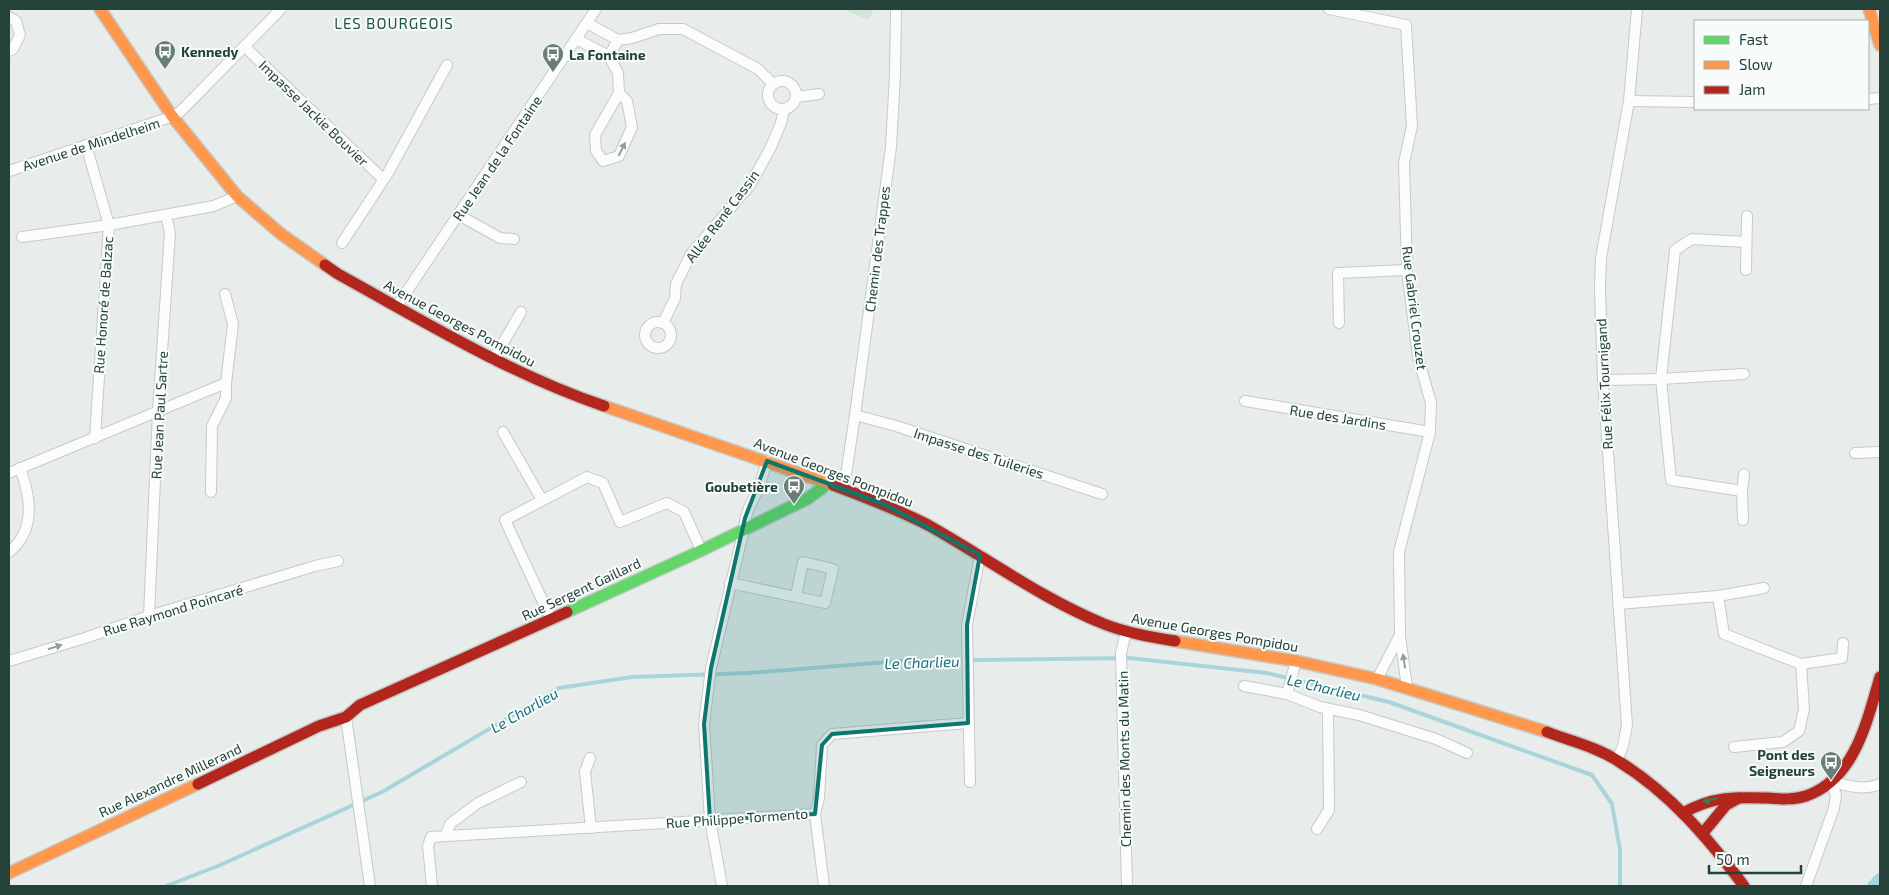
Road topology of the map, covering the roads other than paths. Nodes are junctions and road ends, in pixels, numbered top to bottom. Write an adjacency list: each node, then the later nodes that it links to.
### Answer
1 (100, 9): 24 (main road, Avenue Georges Pompidou)
2 (282, 9): 13 (street, Avenue de Mindelheim)
3 (596, 9): 9 (street, Rue Jean de la Fontaine)
4 (896, 9): 51 (street, Chemin des Trappes)
5 (1329, 9): 37 (street, Rue Gabriel Crouzet)
6 (1637, 9): 21 (street, Rue Félix Tournigand)
7 (1869, 9): 12 (main road)
8 (9, 17): 14 (street)
9 (587, 23): 10 (street, Rue Jean de la Fontaine); 11 (street)
10 (576, 39): 15 (street); 30 (street, Rue Jean de la Fontaine)
11 (618, 40): 15 (street); 17 (street)
12 (1880, 45)
13 (245, 47): 24 (street, Avenue de Mindelheim); 27 (street, Impasse Jackie Bouvier)
14 (9, 51)
15 (609, 56): 18 (street)
16 (447, 64): 27 (street)
17 (773, 84): 20 (street); 23 (street)
18 (618, 93): 18 (street, one-way to 18)
19 (819, 94): 20 (street)
20 (796, 97): 23 (street, Allée René Cassin)
21 (1629, 101): 22 (street); 47 (street, Rue Félix Tournigand)
22 (1694, 102)
23 (784, 110): 42 (street, Allée René Cassin)
24 (172, 116): 25 (street, Avenue de Mindelheim); 28 (main road, Avenue Georges Pompidou)
25 (86, 144): 26 (street, Avenue de Mindelheim); 32 (street, Rue Honoré de Balzac)
26 (9, 171)
27 (384, 179): 36 (street)
28 (237, 196): 29 (street); 40 (main road, Avenue Georges Pompidou)
29 (166, 215): 32 (street); 50 (street, Rue Jean Paul Sartre)
30 (459, 215): 34 (street); 40 (street, Rue Jean de la Fontaine)
31 (1747, 216): 35 (street)
32 (109, 224): 33 (street); 54 (street, Rue Honoré de Balzac)
33 (22, 237)
34 (514, 239)
35 (1746, 242): 38 (street); 46 (street)
36 (342, 243)
37 (1407, 270): 43 (street); 53 (street, Rue Gabriel Crouzet)
38 (1746, 270)
39 (226, 294): 48 (street)
40 (397, 306): 44 (main road, Avenue Georges Pompidou)
41 (521, 312): 44 (street)
42 (663, 323)
43 (1339, 323)
44 (493, 360): 57 (main road, Avenue Georges Pompidou)
45 (1744, 374): 46 (street)
46 (1661, 379): 47 (street); 63 (street)
47 (1603, 380): 77 (street, Rue Félix Tournigand)
48 (226, 383): 50 (street); 64 (street)
49 (1245, 402): 53 (street, Rue des Jardins)
50 (158, 411): 54 (street); 78 (street, Rue Jean Paul Sartre)
51 (856, 415): 62 (street, Chemin des Trappes); 65 (street, Impasse des Tuileries)
52 (503, 432): 66 (street)
53 (1430, 432): 81 (street, Rue Gabriel Crouzet)
54 (95, 438): 58 (street)
55 (1880, 452): 56 (street)
56 (1855, 453)
57 (767, 461): 61 (main road, Avenue Georges Pompidou); 68 (street)
58 (20, 468): 59 (street); 70 (street)
59 (9, 473)
60 (1744, 474): 63 (street)
61 (826, 482): 62 (main road, Avenue Georges Pompidou); 68 (main road, Rue Sergent Gaillard)
62 (844, 488): 71 (main road, Avenue Georges Pompidou)
63 (1742, 491): 67 (street)
64 (211, 492)
65 (1102, 494)
66 (542, 500): 69 (street); 79 (street)
67 (1743, 520)
68 (744, 529): 69 (main road, Rue Sergent Gaillard); 73 (street)
69 (701, 550): 79 (main road, Rue Sergent Gaillard)
70 (9, 552)
71 (980, 555): 80 (main road, Avenue Georges Pompidou); 93 (street)
72 (338, 561): 78 (street, Rue Raymond Poincaré)
73 (730, 582): 75 (street); 105 (street)
74 (1764, 588): 76 (street)
75 (796, 596): 75 (street)
76 (1718, 596): 77 (street); 85 (street)
77 (1618, 604): 97 (street, Rue Félix Tournigand)
78 (149, 616): 83 (street, Rue Raymond Poincaré, one-way to 78)
79 (551, 619): 92 (main road, Rue Sergent Gaillard)
80 (1126, 632): 84 (main road, Avenue Georges Pompidou); 115 (street, Chemin des Monts du Matin)
81 (1400, 636): 87 (street, Rue Gabriel Crouzet); 89 (street, Rue Gabriel Crouzet, one-way to 81)
82 (1843, 643): 85 (street)
83 (9, 661)
84 (1296, 661): 87 (main road, Avenue Georges Pompidou); 90 (street)
85 (1801, 664): 94 (street)
86 (1880, 677): 98 (main road)
87 (1377, 679): 89 (main road, Avenue Georges Pompidou)
88 (1244, 686): 90 (street)
89 (1408, 687): 97 (main road, Avenue Georges Pompidou)
90 (1288, 690): 91 (street)
91 (1328, 709): 95 (street); 107 (street)
92 (346, 717): 110 (main road, Rue Alexandre Millerand); 111 (street)
93 (968, 723): 100 (street); 104 (street, Rue Philippe Tormento)
94 (1734, 747)
95 (1467, 753)
96 (590, 758): 106 (street)
97 (1617, 760): 103 (main road, Avenue Georges Pompidou)
98 (1831, 781): 101 (street); 102 (main road); 117 (street)
99 (521, 782): 109 (street)
100 (970, 782)
101 (1880, 784)
102 (1739, 798): 103 (main road, one-way to 103); 108 (main road)
103 (1683, 813): 108 (main road, Avenue Georges Pompidou)
104 (815, 814): 105 (street, Rue Philippe Tormento); 114 (street)
105 (710, 820): 106 (street, Rue Philippe Tormento); 113 (street)
106 (591, 828): 109 (street, Rue Philippe Tormento)
107 (1317, 829)
108 (1703, 833): 116 (main road, Avenue Georges Pompidou)
109 (446, 835): 112 (street)
110 (9, 873)
111 (370, 886)
112 (432, 886)
113 (722, 886)
114 (824, 886)
115 (1127, 886)
116 (1744, 886)
117 (1806, 886)

